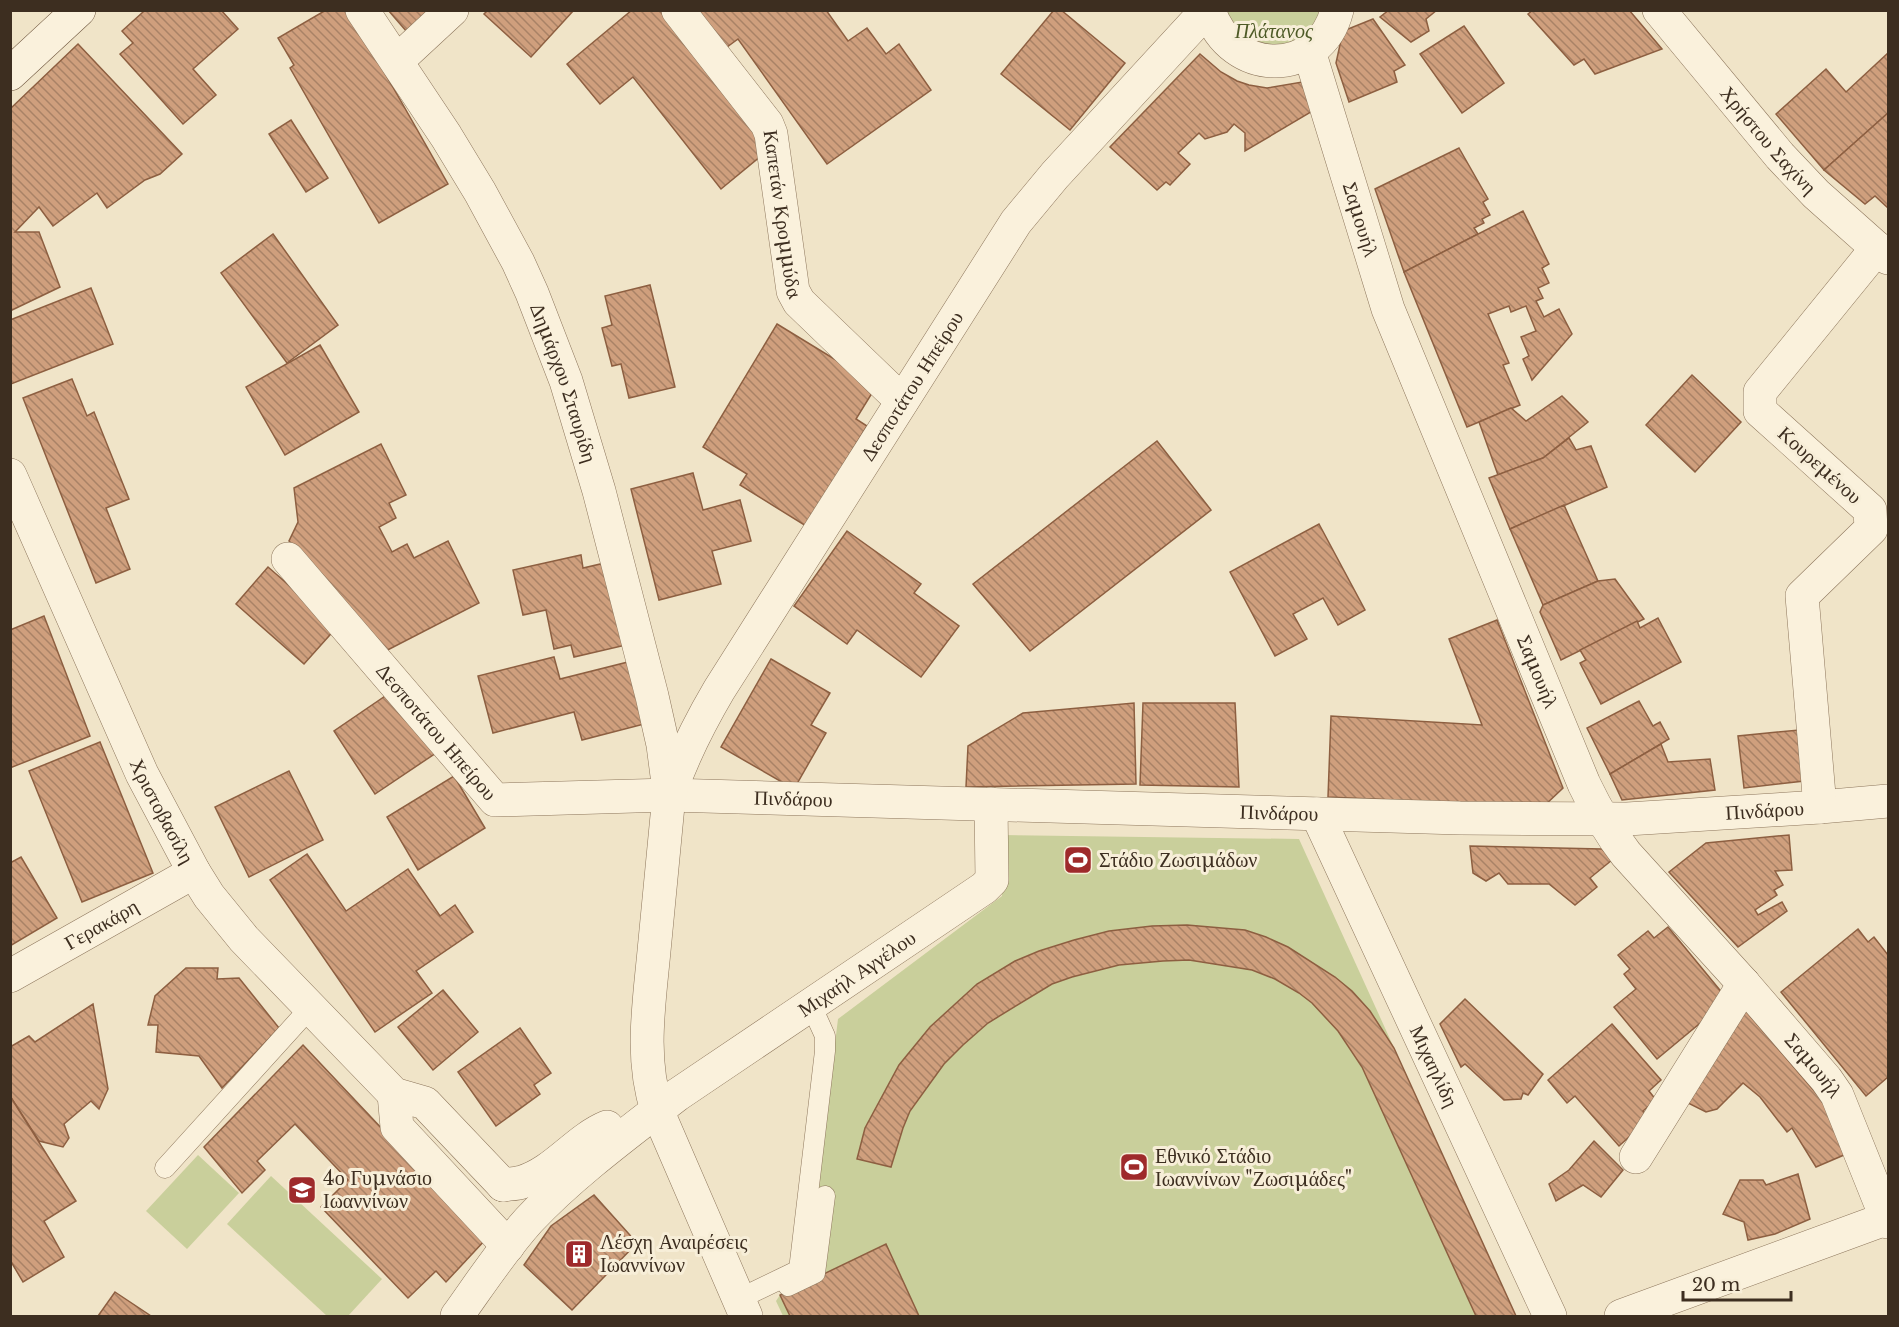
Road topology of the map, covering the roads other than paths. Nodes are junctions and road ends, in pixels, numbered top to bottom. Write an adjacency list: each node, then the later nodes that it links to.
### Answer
1 (79, 10): 10 (street)
2 (362, 10): 9 (street, Δημάρχου Σταυρίδη)
3 (452, 10): 9 (street)
4 (678, 10): 12 (street, Καπετάν Κρομμύδα)
5 (1208, 10): 8 (street); 12 (street, Δεσποτάτου Ηπείρου)
6 (1337, 10): 8 (street)
7 (1659, 10): 11 (street, Χρήστου Σαχίνη)
8 (1309, 51): 20 (street, Σαμουήλ)
9 (397, 61): 15 (street, Δημάρχου Σταυρίδη)
10 (10, 74)
11 (1883, 253): 18 (street, Κουρεμένου)
12 (902, 401): 15 (street, Δεσποτάτου Ηπείρου)
13 (10, 475): 21 (street, Χριστοβασίλη)
14 (288, 559): 15 (street, Δεσποτάτου Ηπείρου)
15 (669, 795): 17 (street, Πινδάρου); 27 (street, Δεσποτάτου Ηπείρου)
16 (1888, 801): 18 (street, Πινδάρου)
17 (991, 804): 19 (street, Πινδάρου); 24 (street, Μιχαήλ Αγγέλου)
18 (1820, 807): 20 (street, Πινδάρου)
19 (1317, 814): 20 (street, Πινδάρου); 36 (street, Μιχαηλίδη)
20 (1601, 819): 23 (street, Σαμουήλ)
21 (194, 872): 22 (street, Γερακάρη); 25 (street, Χριστοβασίλη)
22 (10, 976)
23 (1744, 984): 28 (street); 32 (street, Σαμουήλ)
24 (811, 1005): 27 (street, Μιχαήλ Αγγέλου); 34 (lane)
25 (310, 1008): 26 (street, Χριστοβασίλη); 29 (lane)
26 (394, 1094): 30 (street, Χριστοβασίλη); 33 (street)
27 (657, 1110): 30 (street, Μιχαήλ Αγγέλου); 33 (street, Μιχαήλ Αγγέλου); 34 (street, Δεσποτάτου Ηπείρου)
28 (1636, 1157)
29 (165, 1168)
30 (503, 1185): 33 (street)
31 (825, 1196): 34 (lane)
32 (1888, 1219): 37 (street)
33 (508, 1246): 35 (street, Μιχαήλ Αγγέλου)
34 (742, 1308)
35 (457, 1317)
36 (1550, 1317)
37 (1621, 1317)

